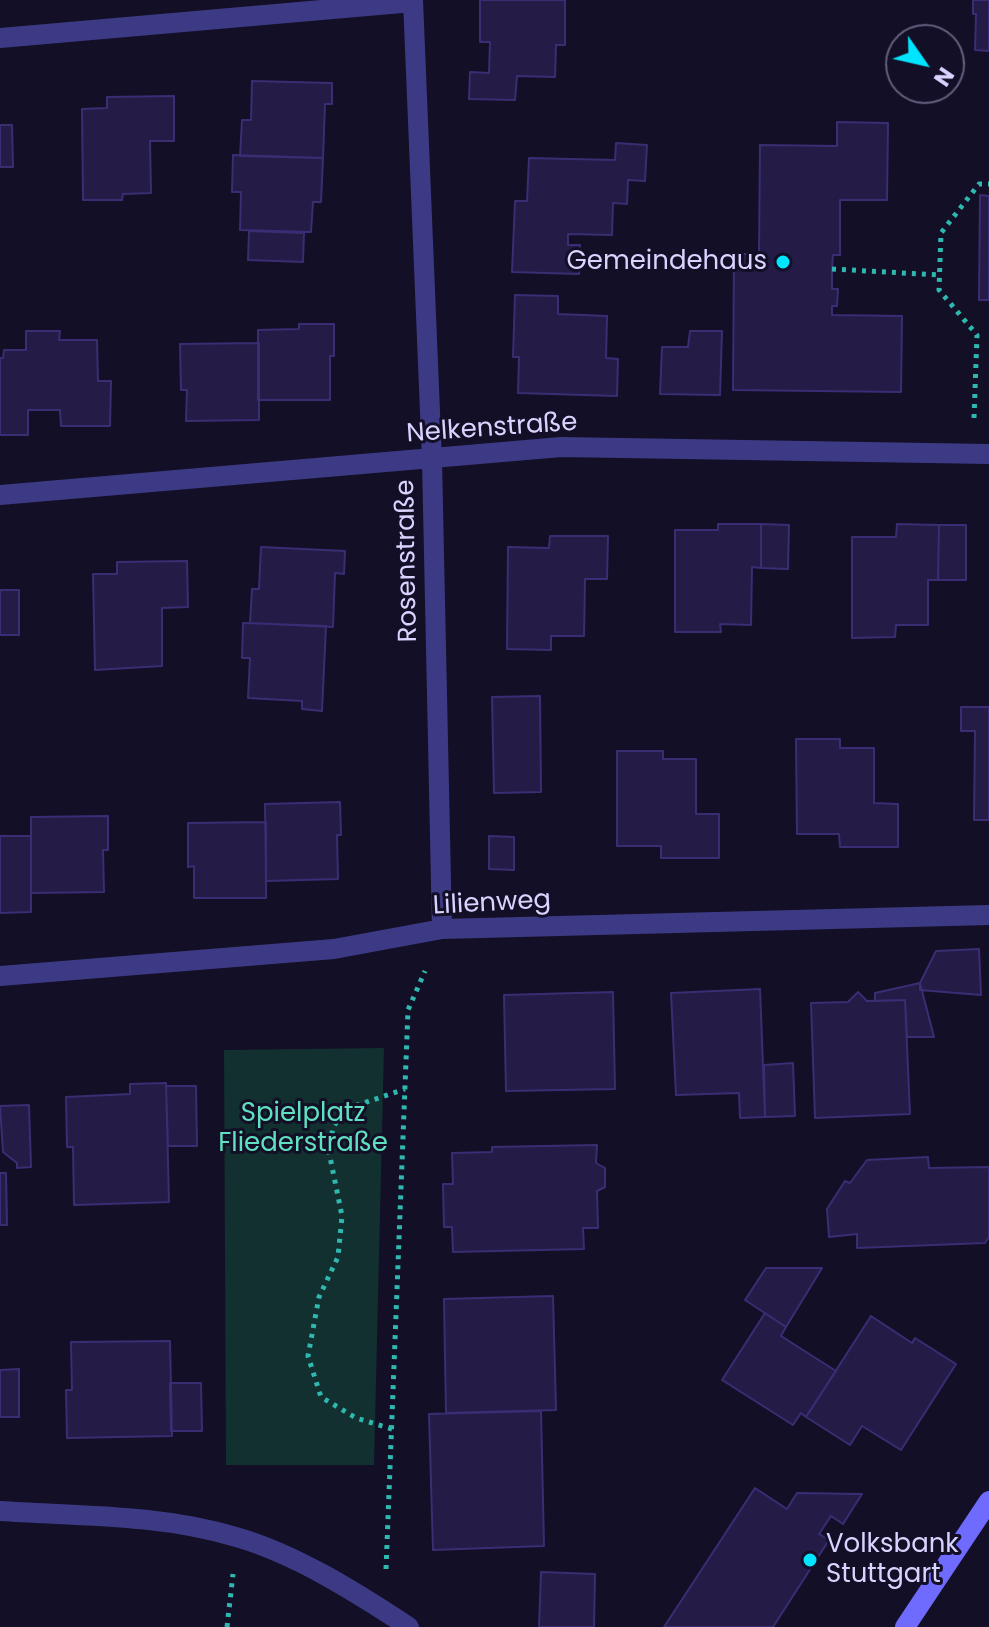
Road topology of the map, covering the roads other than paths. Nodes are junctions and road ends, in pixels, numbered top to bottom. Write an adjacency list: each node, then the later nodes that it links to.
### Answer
1 (413, 1): 2 (street); 4 (street, Rosenstraße)
2 (0, 38)
3 (981, 454): 4 (street, Nelkenstraße)
4 (432, 460): 5 (street, Nelkenstraße); 7 (street, Rosenstraße)
5 (0, 495)
6 (989, 915): 7 (street, Lilienweg)
7 (442, 929): 8 (street, Lilienweg)
8 (0, 976)
9 (989, 1501): 12 (street)
10 (0, 1511): 11 (street)
11 (409, 1627)
12 (905, 1627)

